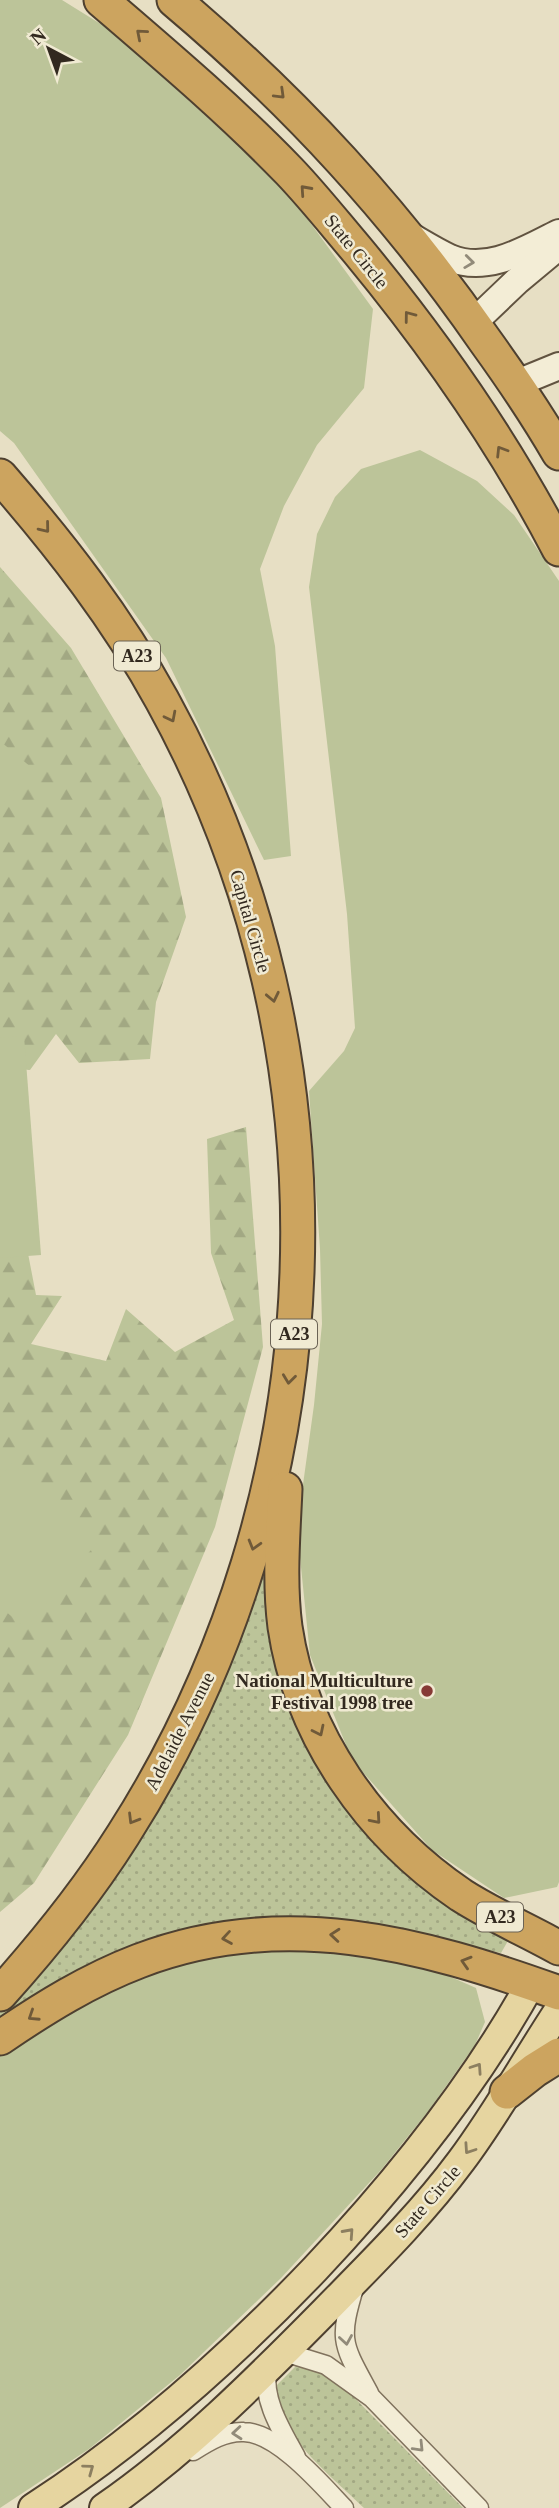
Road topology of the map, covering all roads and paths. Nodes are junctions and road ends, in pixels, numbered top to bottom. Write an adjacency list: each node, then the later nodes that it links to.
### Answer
1 (101, 0): 7 (highway, State Circle, one-way to 1)
2 (174, 0): 4 (highway, one-way to 4)
3 (559, 233): 4 (main road, one-way to 3)
4 (407, 234): 6 (highway)
5 (559, 246): 6 (main road)
6 (473, 323): 7 (highway); 9 (highway)
7 (437, 354): 10 (highway, State Circle)
8 (559, 366): 9 (main road)
9 (515, 384): 10 (highway); 11 (highway)
10 (471, 403): 13 (highway, State Circle, one-way to 10)
11 (556, 437)
12 (0, 476): 14 (highway, Capital Circle / A23, one-way to 14)
13 (559, 549)
14 (282, 1431): 15 (highway, A23, one-way to 15); 17 (highway, Adelaide Avenue, one-way to 17)
15 (556, 1940): 16 (highway, State Circle / A23)
16 (545, 1988): 19 (highway, one-way to 19); 23 (main road, State Circle, one-way to 16)
17 (0, 1994)
18 (559, 2010): 21 (main road, State Circle)
19 (0, 2038)
20 (559, 2055): 21 (highway)
21 (508, 2092): 22 (main road, State Circle, one-way to 22)
22 (358, 2278): 24 (main road, State Circle); 26 (street, one-way to 26)
23 (293, 2292): 24 (main road, State Circle); 25 (main road, State Circle)
24 (275, 2358): 25 (main road); 26 (street); 27 (street); 28 (main road, State Circle)
25 (204, 2377): 29 (main road, State Circle, one-way to 25)
26 (372, 2398): 32 (street, one-way to 32)
27 (297, 2460): 28 (street, one-way to 28); 31 (street)
28 (141, 2480): 30 (main road, State Circle)
29 (33, 2508)
30 (104, 2508)
31 (344, 2508)
32 (479, 2508)

